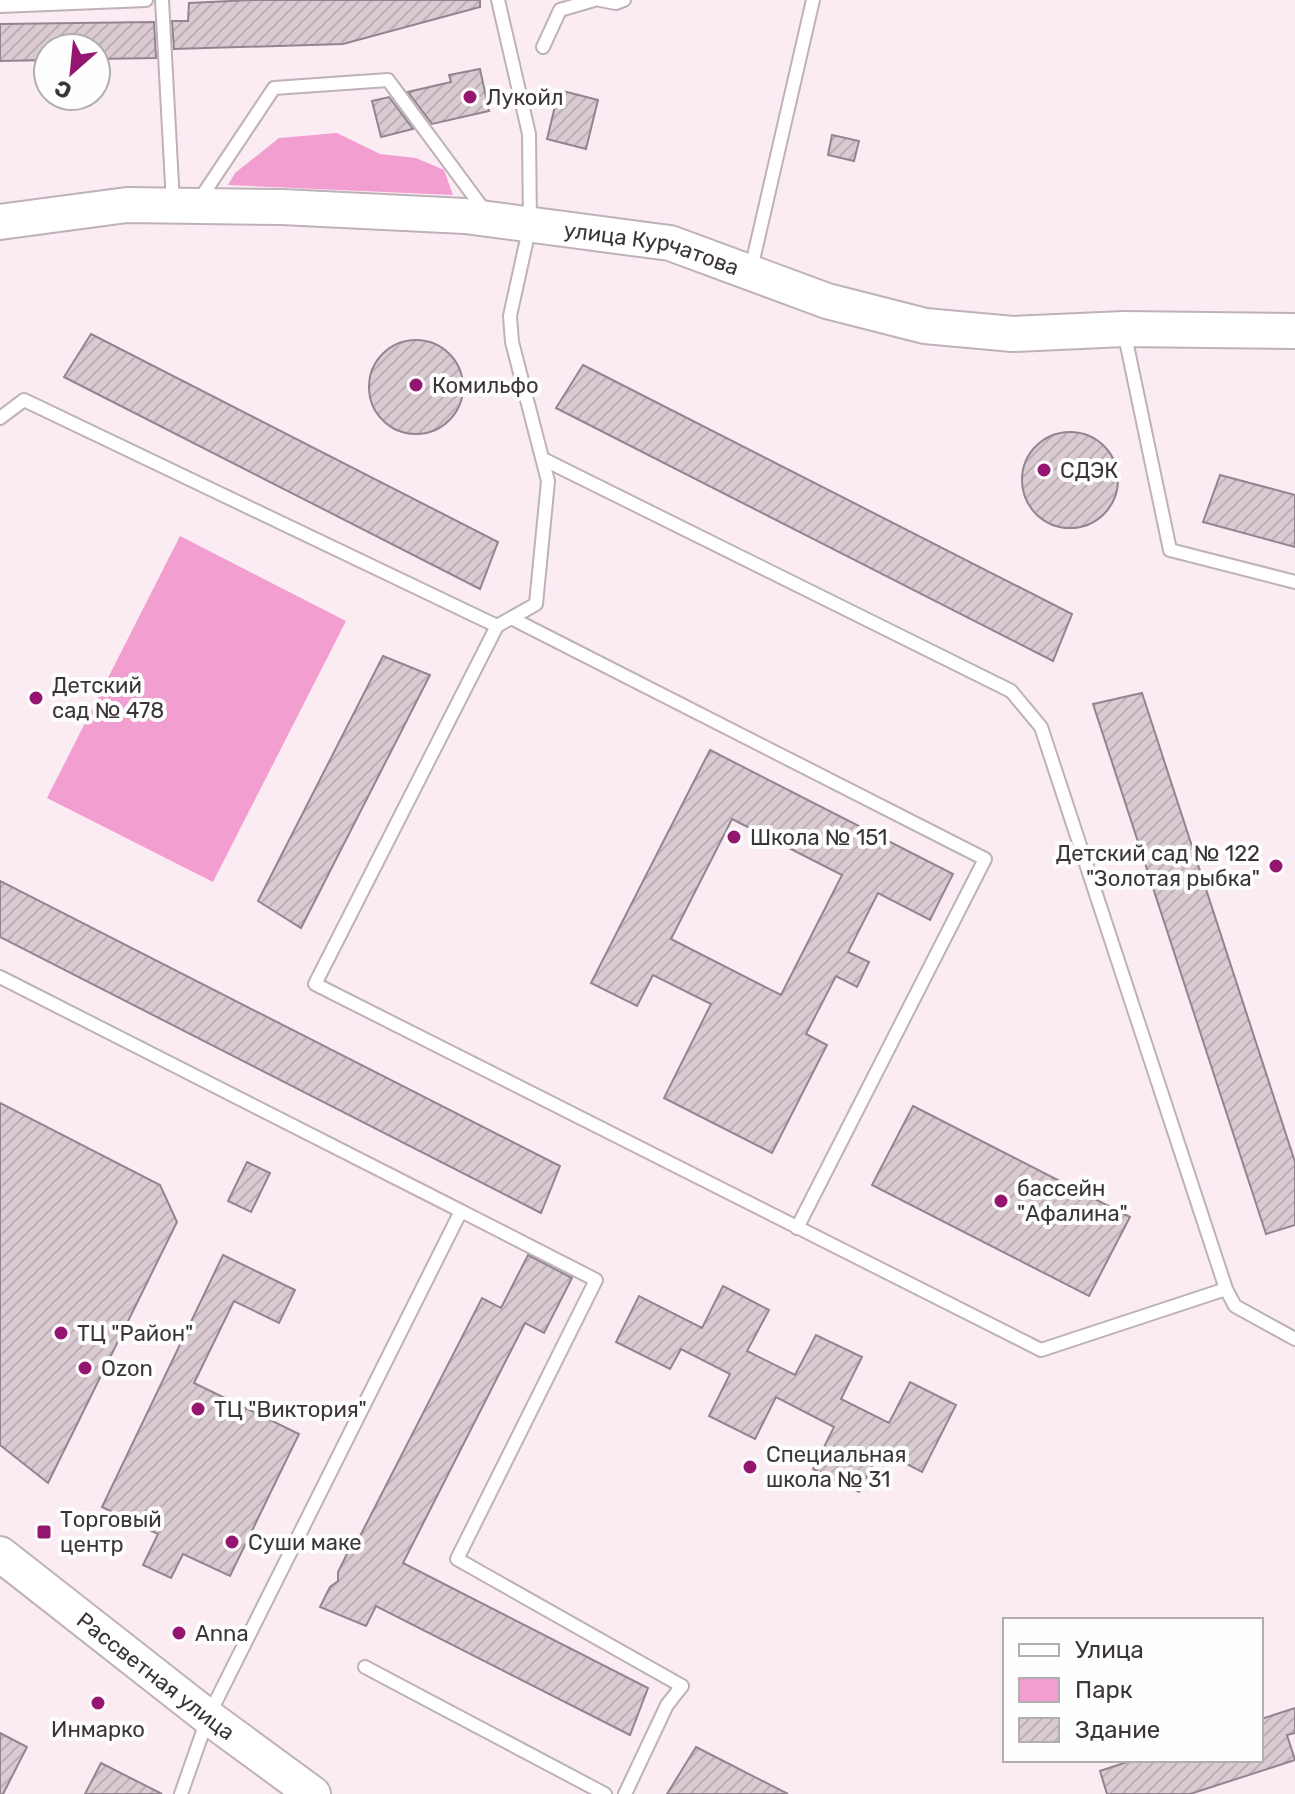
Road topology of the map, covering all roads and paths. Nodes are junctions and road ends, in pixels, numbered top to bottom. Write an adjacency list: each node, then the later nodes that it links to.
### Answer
1 (146, 0): 8 (lane)
2 (162, 0): 10 (lane)
3 (498, 0): 13 (lane)
4 (594, 0): 9 (lane)
5 (600, 0): 6 (lane)
6 (624, 0)
7 (813, 0): 14 (lane)
8 (0, 6)
9 (543, 47)
10 (184, 206): 11 (main road, улица Курчатова); 11 (lane); 12 (main road, улица Курчатова)
11 (492, 219): 13 (main road, улица Курчатова)
12 (0, 222)
13 (530, 225): 14 (main road, улица Курчатова); 18 (lane)
14 (750, 272): 15 (main road, улица Курчатова)
15 (1124, 329): 16 (main road, улица Курчатова); 19 (lane)
16 (1295, 331)
17 (0, 418): 21 (lane)
18 (543, 459): 20 (lane); 25 (lane)
19 (1295, 582)
20 (511, 618): 21 (lane); 24 (lane)
21 (497, 626): 24 (lane)
22 (0, 977): 23 (lane)
23 (461, 1211): 29 (lane); 33 (lane)
24 (797, 1228): 25 (lane)
25 (1226, 1289): 26 (lane)
26 (1295, 1339)
27 (0, 1554): 29 (main road, Рассветная улица)
28 (365, 1667): 32 (lane)
29 (208, 1717): 30 (lane); 31 (main road, Рассветная улица)
30 (181, 1794)
31 (313, 1794)
32 (605, 1794)
33 (625, 1794)

